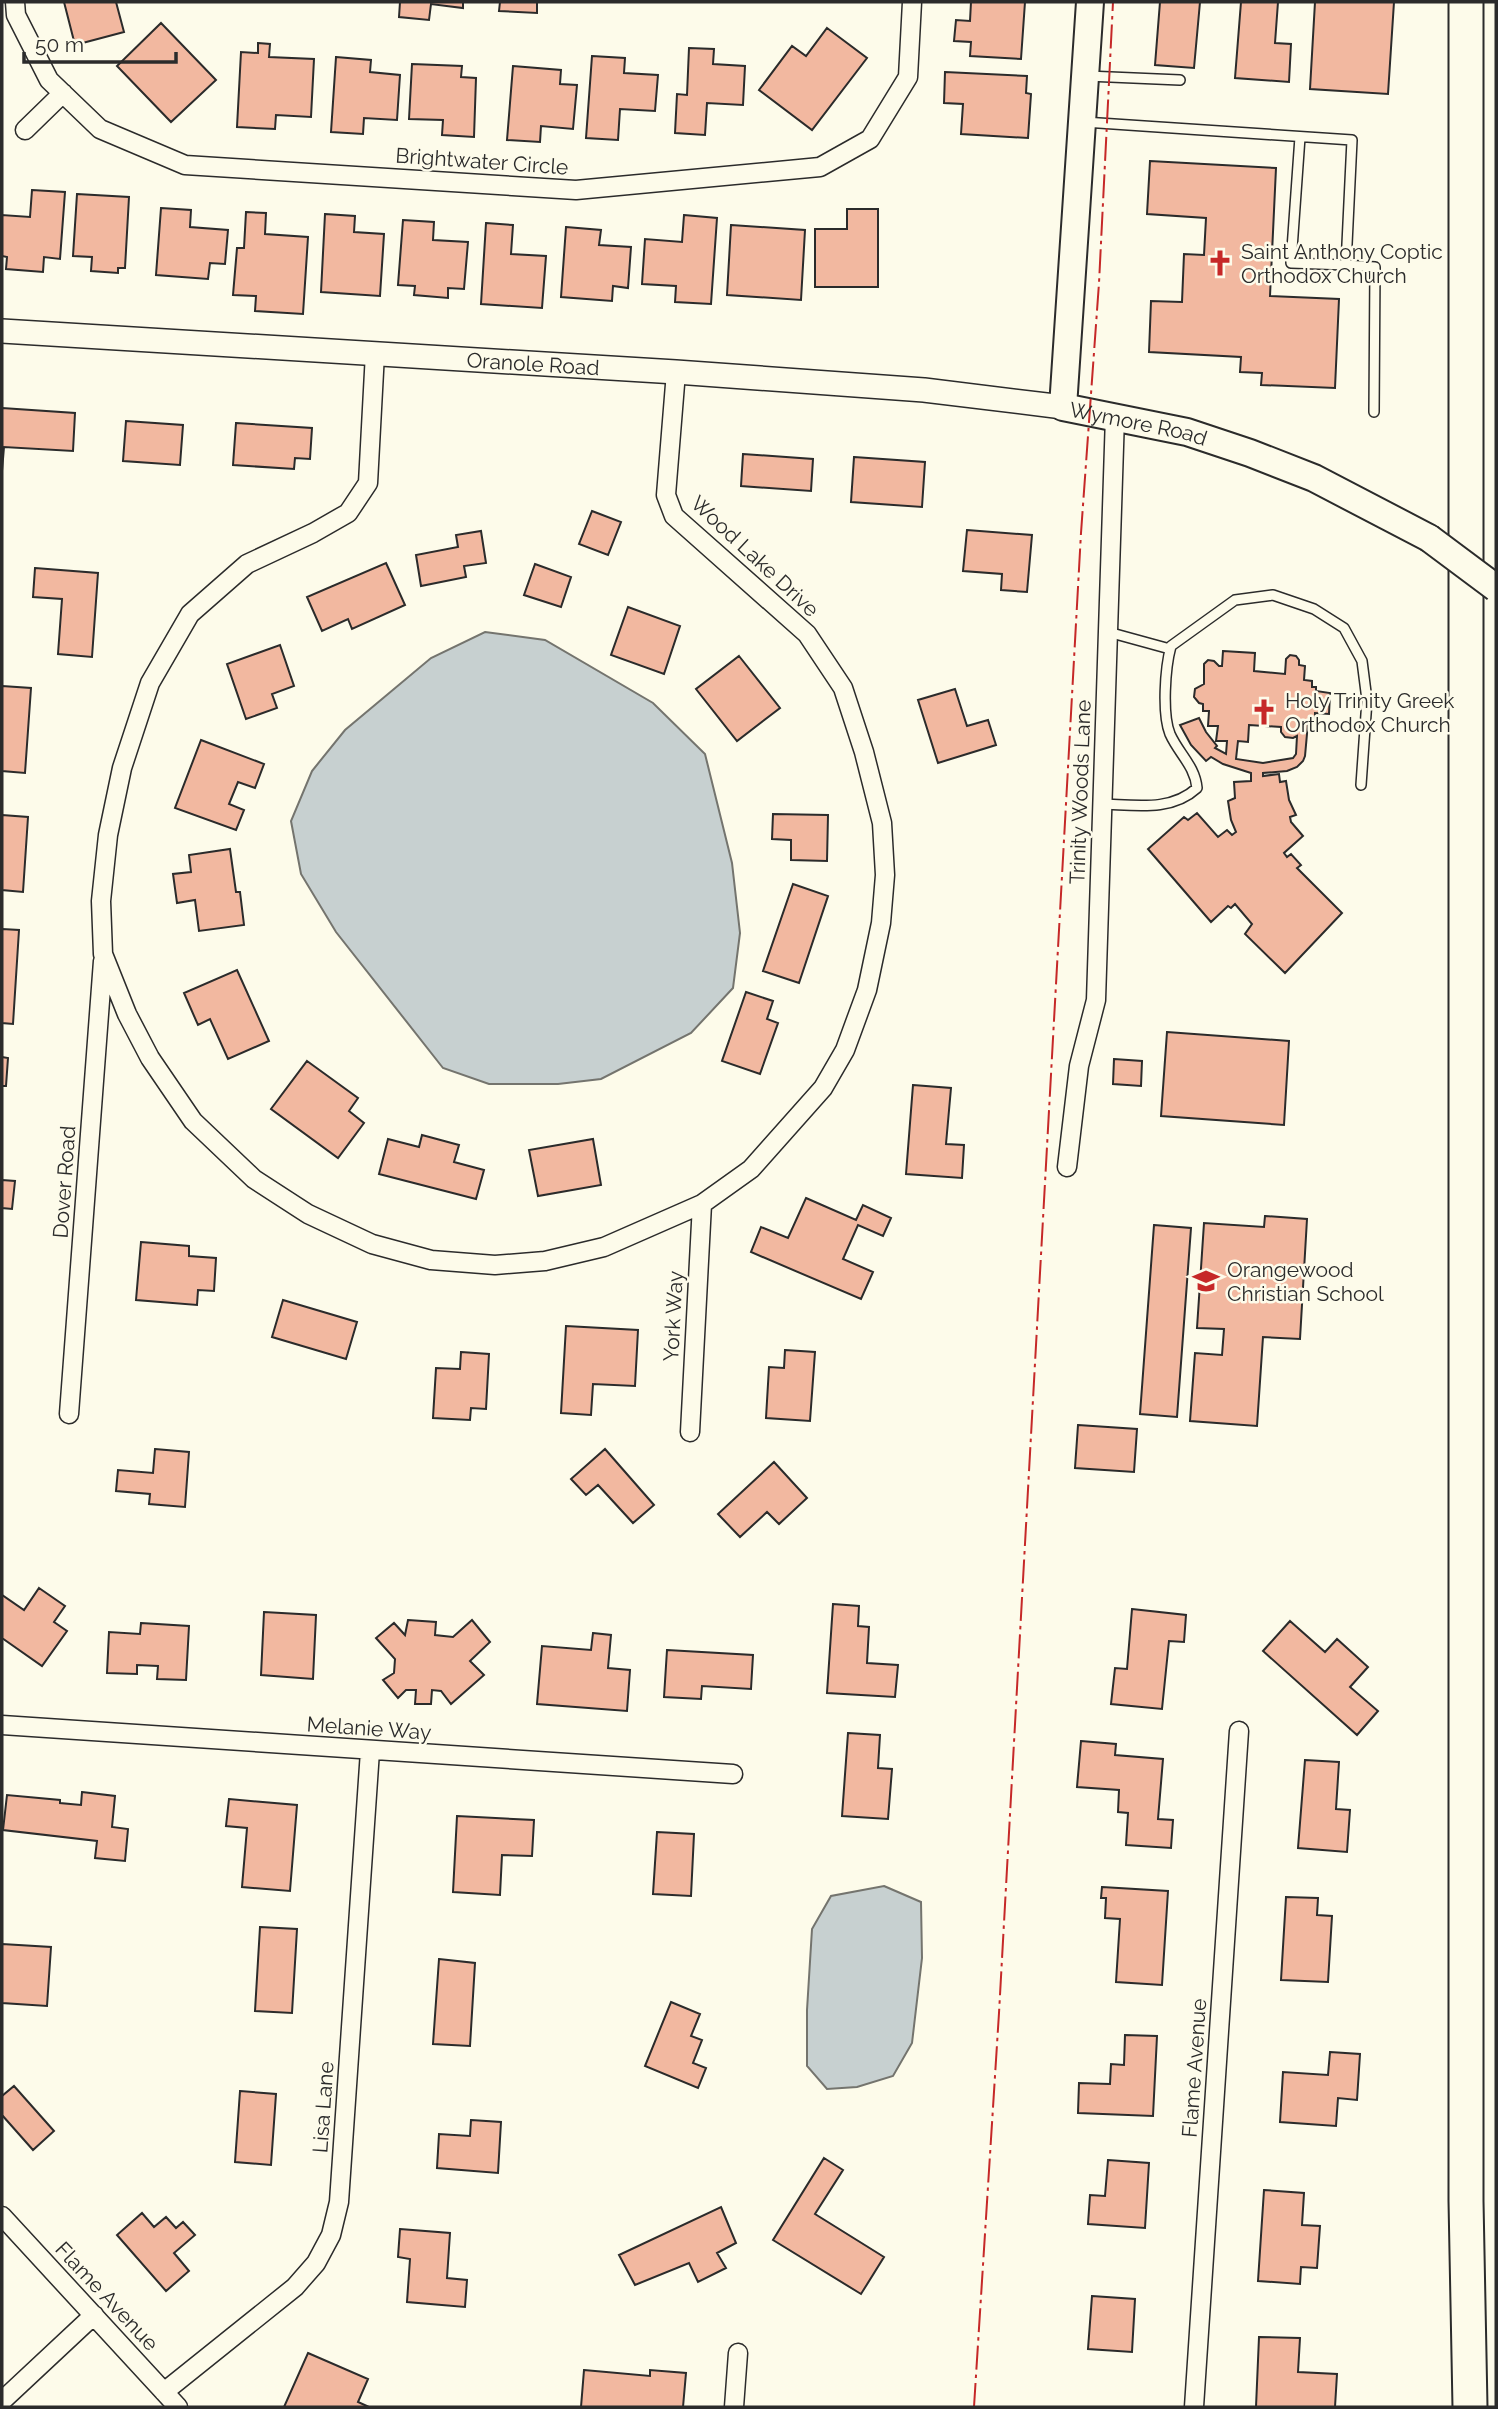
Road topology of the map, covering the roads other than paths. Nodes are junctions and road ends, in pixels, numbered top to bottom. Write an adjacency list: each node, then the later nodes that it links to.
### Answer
1 (15, 2): 7 (street, Brightwater Circle)
2 (912, 2): 7 (street, Brightwater Circle)
3 (1090, 2): 5 (main road, Wymore Road)
4 (1466, 2): 40 (highway)
5 (1085, 76): 6 (lane); 8 (main road, Wymore Road)
6 (1180, 80)
7 (63, 93): 9 (street)
8 (1082, 122): 10 (lane); 15 (main road, Wymore Road)
9 (25, 130)
10 (1300, 137): 11 (lane); 11 (lane)
11 (1346, 265): 16 (lane)
12 (2, 331): 13 (street, Oranole Road)
13 (375, 353): 14 (street, Oranole Road); 23 (street, Wood Lake Drive)
14 (676, 372): 15 (street, Oranole Road); 25 (street, Wood Lake Drive)
15 (1063, 407): 17 (main road, Wymore Road)
16 (1374, 412)
17 (1115, 416): 18 (main road, Wymore Road, bridge); 19 (street, Trinity Woods Lane)
18 (1496, 588)
19 (1108, 632): 20 (lane); 22 (street, Trinity Woods Lane)
20 (1170, 649): 21 (lane); 22 (lane)
21 (1362, 785)
22 (1102, 804): 24 (street, Trinity Woods Lane)
23 (103, 954): 25 (street, Wood Lake Drive); 26 (street, Dover Road)
24 (1066, 1167)
25 (702, 1204): 27 (street, York Way)
26 (69, 1414)
27 (690, 1432)
28 (2, 1725): 30 (street, Melanie Way)
29 (1239, 1731): 39 (street, Flame Avenue)
30 (370, 1751): 31 (street, Melanie Way); 35 (street, Lisa Lane)
31 (733, 1774)
32 (2, 2216): 33 (street, Flame Avenue)
33 (94, 2315): 35 (street, Flame Avenue); 36 (street)
34 (738, 2353): 38 (street)
35 (164, 2392): 37 (street, Flame Avenue)
36 (2, 2401)
37 (178, 2407)
38 (734, 2407)
39 (1194, 2407)
40 (1470, 2407)

